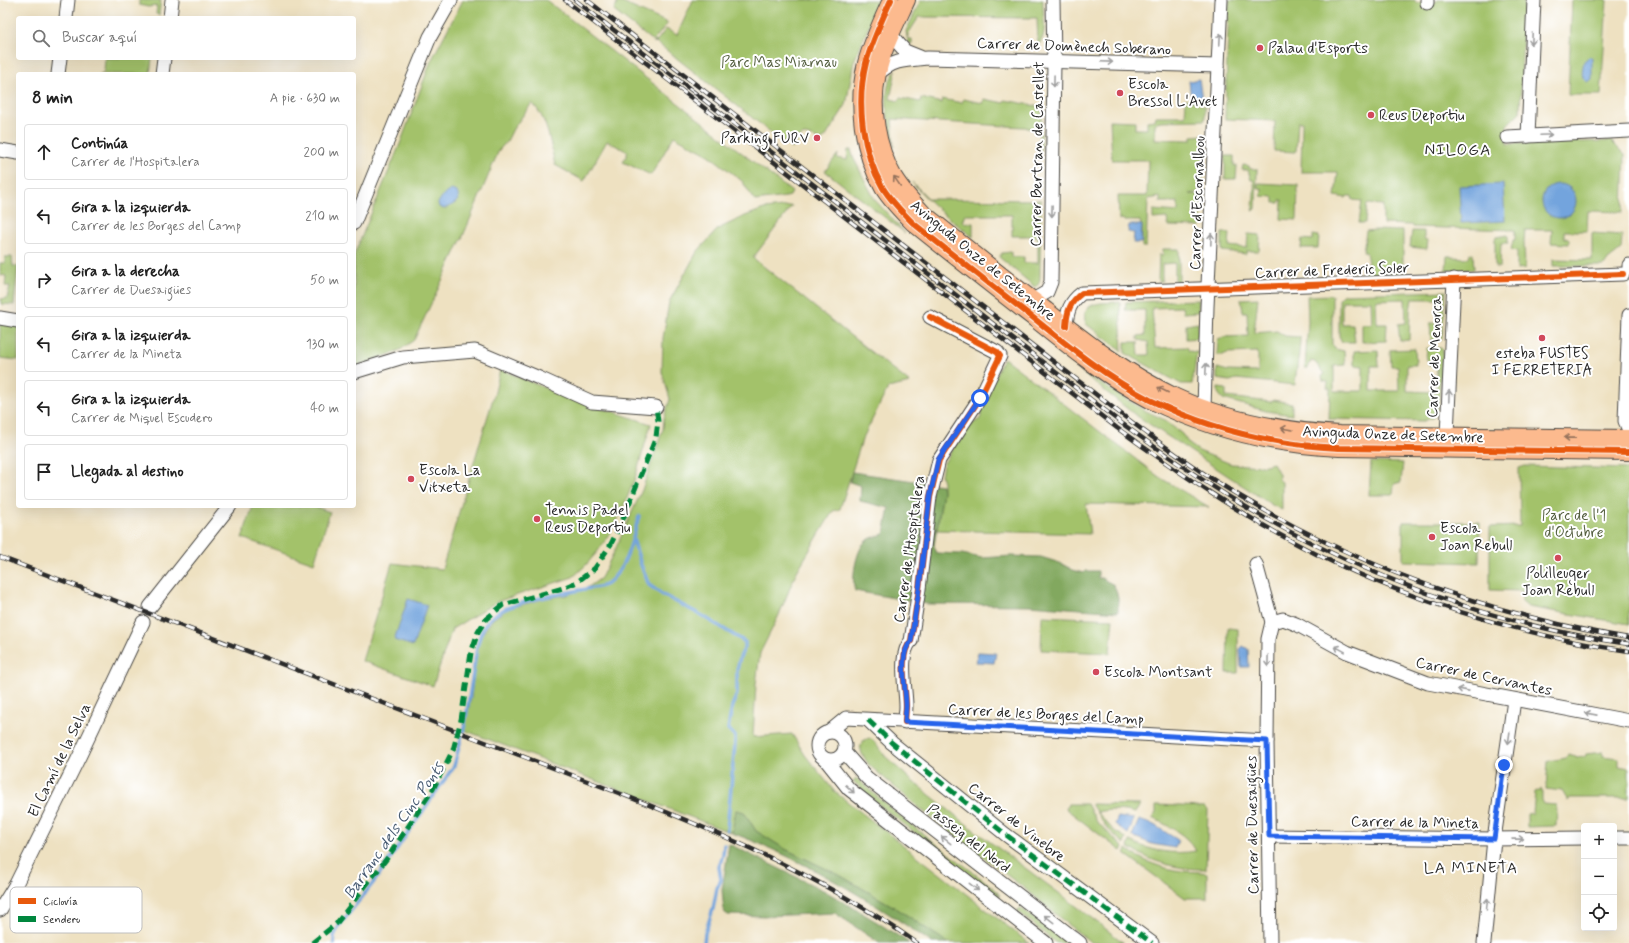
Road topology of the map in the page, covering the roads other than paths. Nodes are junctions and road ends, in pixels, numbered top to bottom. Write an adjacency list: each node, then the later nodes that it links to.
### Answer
1 (68, 0): 9 (street)
2 (172, 0): 10 (street)
3 (451, 0): 25 (street)
4 (891, 0): 42 (main road, Avinguda Onze de Setembre)
5 (907, 0): 11 (main road, Avinguda Onze de Setembre)
6 (1053, 0): 15 (street, Carrer Bertran de Castellet)
7 (1221, 0): 16 (street, Carrer d'Escornalbou, one-way to 7)
8 (1534, 0): 21 (street, one-way to 21)
9 (66, 16)
10 (170, 16)
11 (891, 35): 12 (street, Carrer de Domènech Soberano); 19 (main road, Avinguda Onze de Setembre)
12 (928, 58): 15 (street, Carrer de Domènech Soberano); 19 (street, Carrer de Domènech Soberano)
13 (60, 60): 17 (street)
14 (164, 60): 18 (street)
15 (1054, 61): 16 (street, Carrer de Domènech Soberano, one-way to 16); 29 (street, Carrer Bertran de Castellet, one-way to 29)
16 (1218, 66): 28 (street, Carrer d'Escornalbou, one-way to 16)
17 (58, 72)
18 (162, 72)
19 (877, 75): 29 (main road, Avinguda Onze de Setembre, one-way to 19)
20 (1629, 131): 21 (street, one-way to 20)
21 (1528, 136): 22 (street)
22 (1507, 137)
23 (0, 150): 24 (street)
24 (16, 152)
25 (356, 219)
26 (1628, 272): 27 (street, Carrer de Frederic Soler)
27 (1454, 279): 28 (street, Carrer de Frederic Soler); 39 (street, Carrer de Menorca, one-way to 27)
28 (1209, 288): 34 (street, Carrer de Frederic Soler); 37 (street, Carrer d'Escornalbou, one-way to 28)
29 (1033, 300): 34 (main road, Avinguda Onze de Setembre)
30 (1629, 315): 38 (street)
31 (930, 317): 50 (street, Carrer de l'Hospitalera)
32 (0, 318): 33 (street)
33 (16, 321)
34 (1066, 326): 37 (main road, Avinguda Onze de Setembre, one-way to 34)
35 (356, 371): 36 (street)
36 (656, 407)
37 (1204, 408): 39 (main road, Avinguda Onze de Setembre, one-way to 37)
38 (1627, 425): 40 (street)
39 (1447, 435): 40 (main road, Avinguda Onze de Setembre, one-way to 39)
40 (1609, 438): 41 (main road, Avinguda Onze de Setembre)
41 (1629, 438)
42 (1629, 452)
43 (228, 508): 45 (street)
44 (1256, 564): 47 (street, Carrer de Duesaigües)
45 (150, 607)
46 (143, 622): 61 (street, El Camí de la Selva)
47 (1272, 622): 48 (street, Carrer de Cervantes, one-way to 47); 53 (street, Carrer de Duesaigües, one-way to 53)
48 (1514, 700): 51 (street, Carrer de Cervantes, one-way to 48); 60 (street, one-way to 60)
49 (868, 720): 50 (street, Carrer de les Borges del Camp); 52 (street, Carrer de les Borges del Camp); 66 (street, Carrer de Vinebre)
50 (905, 722): 53 (street, Carrer de les Borges del Camp)
51 (1629, 722)
52 (829, 732): 54 (street); 55 (street)
53 (1267, 741): 56 (street, Carrer de Duesaigües)
54 (844, 752): 55 (street); 65 (street, Passeig del Nord, one-way to 54)
55 (825, 759): 64 (street, one-way to 64)
56 (1269, 836): 60 (street, Carrer de la Mineta); 67 (street, Carrer de Duesaigües)
57 (1581, 838): 60 (street, Carrer de la Mineta, one-way to 57)
58 (1617, 838): 59 (street)
59 (1629, 838)
60 (1494, 839): 69 (street, one-way to 60)
61 (14, 887)
62 (10, 894): 63 (street, El Camí de la Selva)
63 (0, 910)
64 (1046, 943)
65 (1080, 943)
66 (1152, 943)
67 (1270, 943): 68 (street)
68 (1281, 943)
69 (1484, 943)

